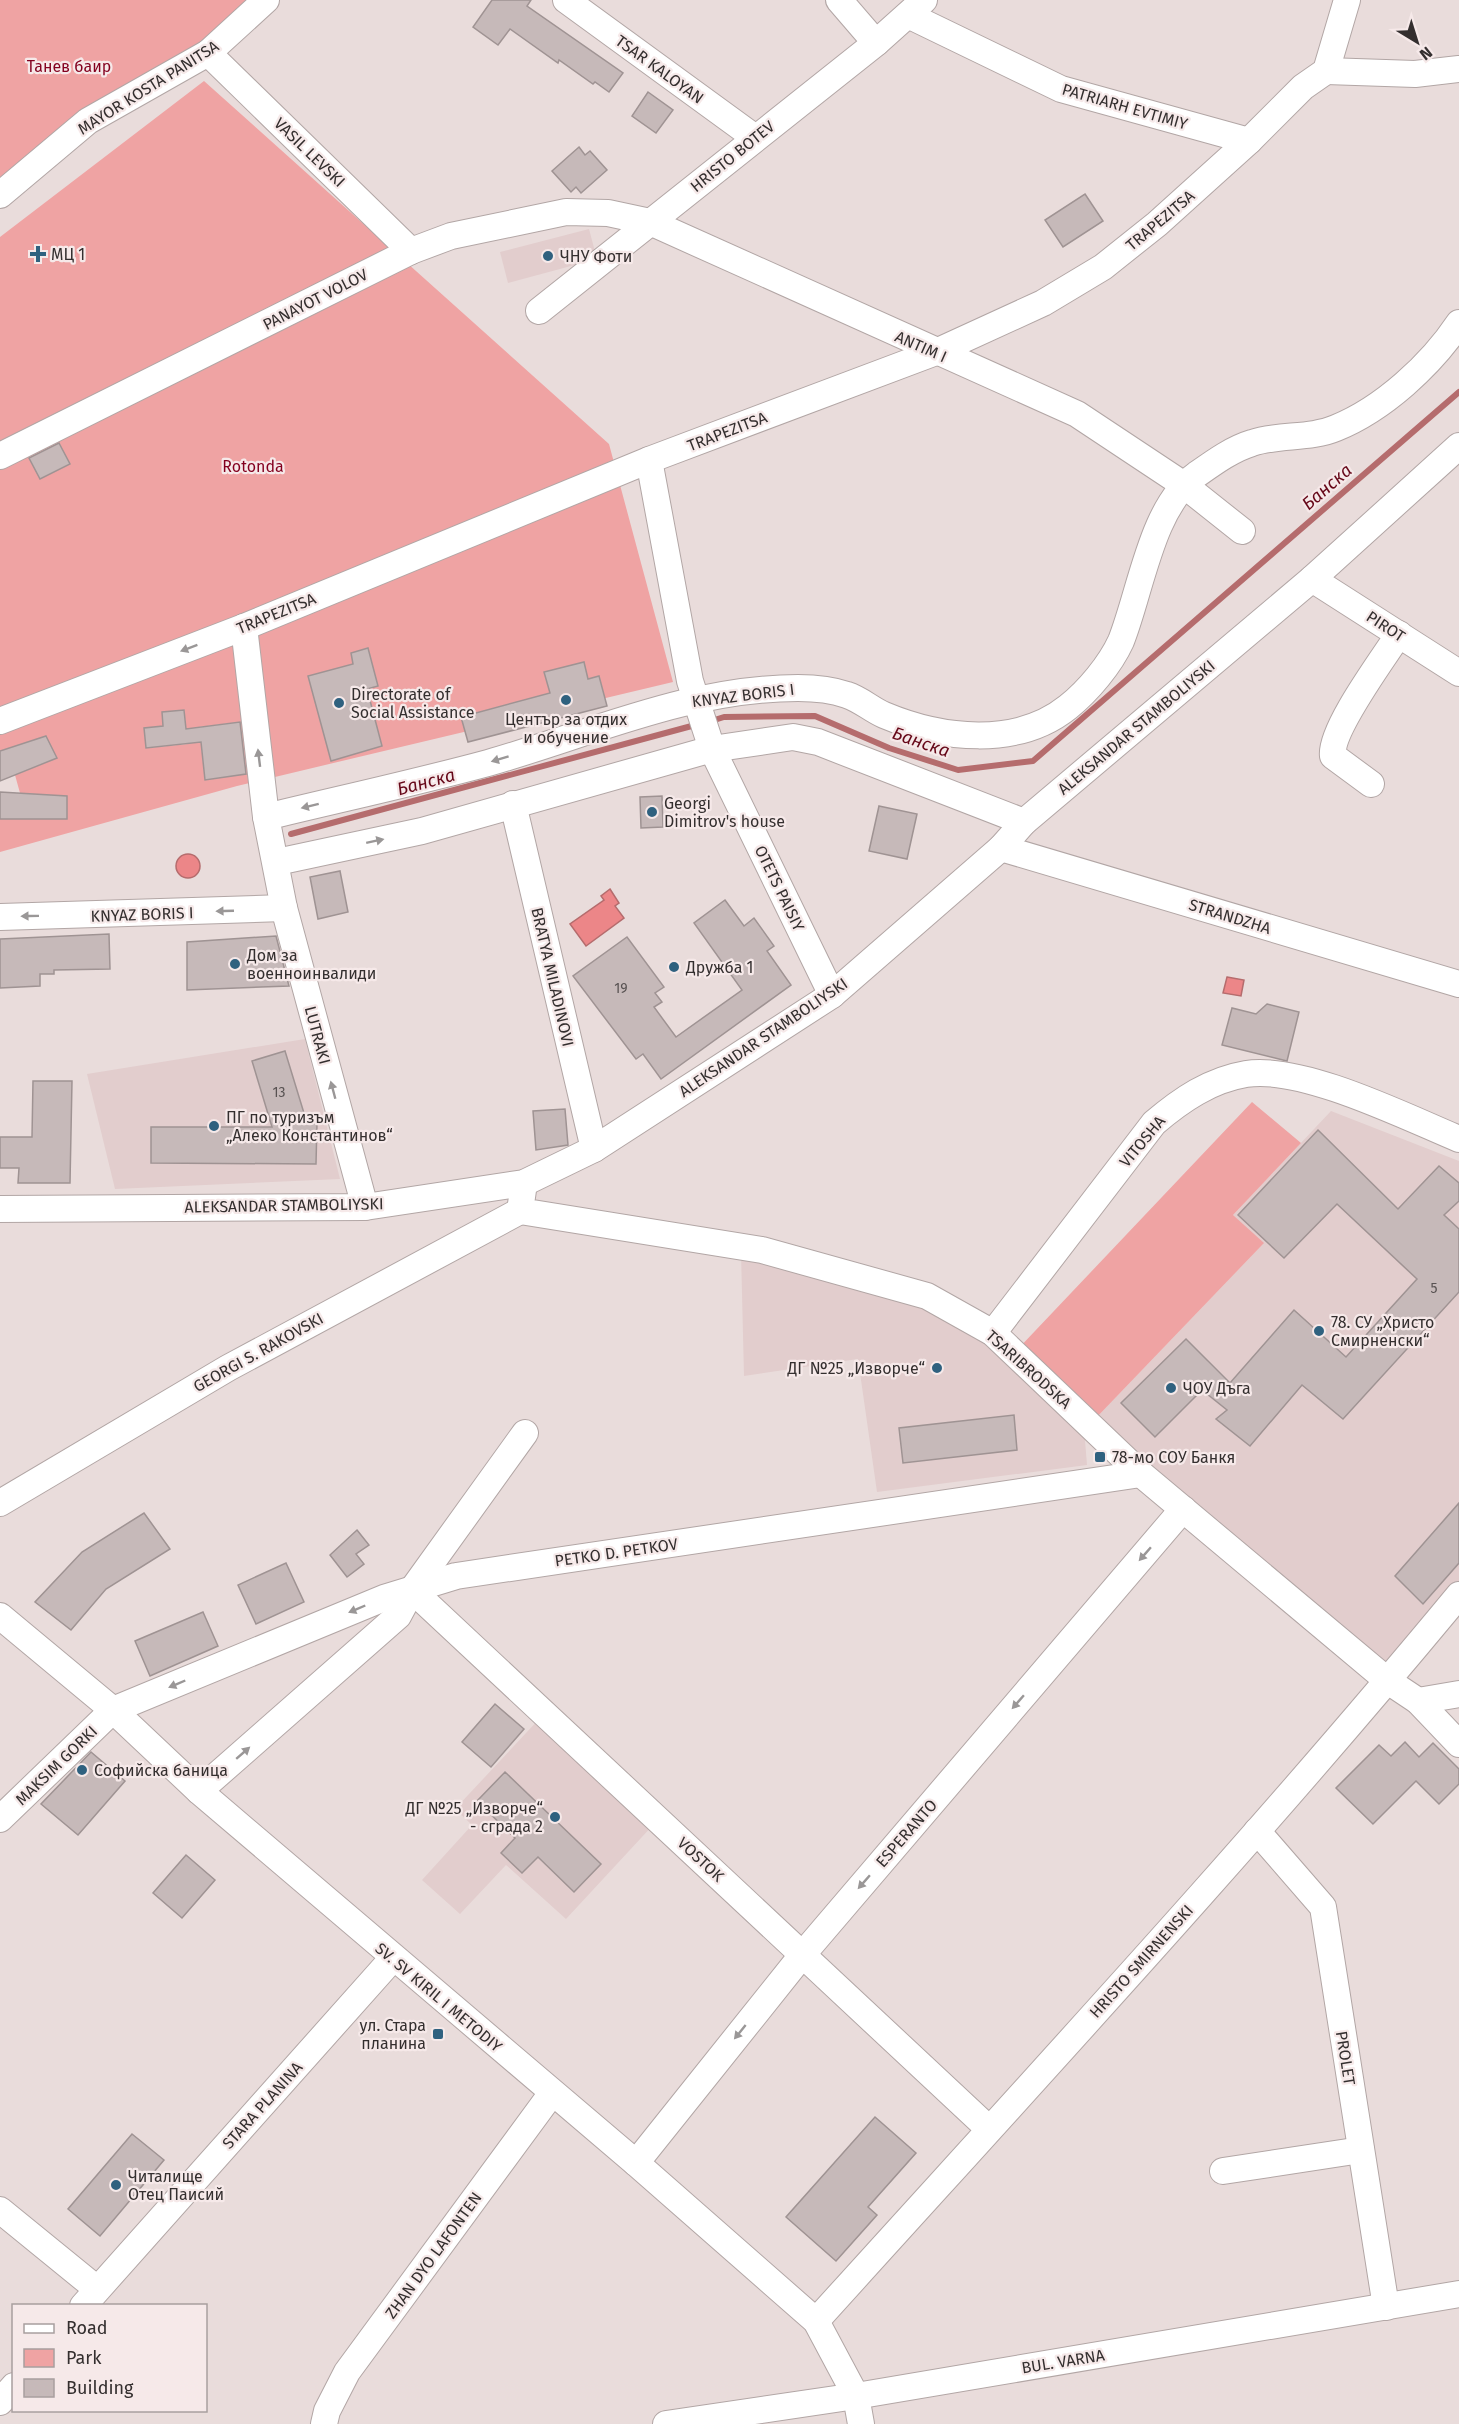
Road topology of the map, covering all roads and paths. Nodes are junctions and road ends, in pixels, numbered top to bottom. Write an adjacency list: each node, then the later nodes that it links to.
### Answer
1 (266, 0): 7 (street, MAYOR KOSTA PANITSA)
2 (567, 0): 10 (street, TSAR KALOYAN)
3 (839, 0): 6 (street)
4 (1347, 0): 9 (street)
5 (916, 7): 6 (street, HRISTO BOTEV); 11 (street, PATRIARH EVTIMIY)
6 (876, 43): 10 (street, HRISTO BOTEV)
7 (208, 53): 12 (street, MAYOR KOSTA PANITSA); 14 (street, VASIL LEVSKI)
8 (1459, 69): 9 (street)
9 (1326, 71): 11 (street, TRAPEZITSA)
10 (754, 137): 13 (street, HRISTO BOTEV)
11 (1249, 141): 17 (street, TRAPEZITSA)
12 (0, 195)
13 (650, 222): 14 (street, PANAYOT VOLOV); 15 (street, HRISTO BOTEV); 17 (street, ANTIM I)
14 (411, 250): 19 (street, PANAYOT VOLOV)
15 (539, 311)
16 (1459, 323): 21 (street, KNYAZ BORIS I)
17 (936, 352): 20 (street, TRAPEZITSA); 21 (street, ANTIM I)
18 (1459, 446): 23 (street, ALEKSANDAR STAMBOLIYSKI)
19 (0, 456)
20 (649, 460): 24 (street, TRAPEZITSA); 27 (street)
21 (1184, 484): 22 (street, ANTIM I); 27 (street, KNYAZ BORIS I)
22 (1242, 531)
23 (1312, 579): 25 (street, PIROT); 33 (street, ALEKSANDAR STAMBOLIYSKI)
24 (244, 627): 28 (street, TRAPEZITSA, one-way to 28); 32 (street, LUTRAKI, one-way to 24)
25 (1399, 634): 26 (street, PIROT); 30 (street)
26 (1459, 673)
27 (697, 702): 29 (street, OTETS PAISIY); 32 (street, KNYAZ BORIS I, one-way to 32)
28 (0, 721)
29 (709, 742): 31 (street); 33 (street); 39 (street, OTETS PAISIY)
30 (1371, 784)
31 (513, 804): 35 (street, one-way to 31); 41 (street, BRATYA MILADINOVI)
32 (266, 816): 35 (street, LUTRAKI)
33 (1024, 822): 34 (street, ALEKSANDAR STAMBOLIYSKI)
34 (1001, 848): 38 (street, STRANDZHA); 39 (street, ALEKSANDAR STAMBOLIYSKI)
35 (277, 862): 36 (street, LUTRAKI)
36 (284, 909): 37 (street, KNYAZ BORIS I, one-way to 37); 43 (street, LUTRAKI, one-way to 36)
37 (0, 917)
38 (1459, 984)
39 (832, 995): 41 (street, ALEKSANDAR STAMBOLIYSKI)
40 (1459, 1139): 46 (street, VITOSHA)
41 (594, 1149): 42 (street, ALEKSANDAR STAMBOLIYSKI)
42 (524, 1183): 43 (street, ALEKSANDAR STAMBOLIYSKI); 45 (street)
43 (365, 1207): 44 (street, ALEKSANDAR STAMBOLIYSKI)
44 (0, 1209)
45 (520, 1211): 46 (street, TSARIBRODSKA); 49 (street, GEORGI S. RAKOVSKI)
46 (993, 1333): 48 (street, TSARIBRODSKA)
47 (525, 1433): 51 (street)
48 (1141, 1474): 50 (street, TSARIBRODSKA); 51 (street, PETKO D. PETKOV)
49 (0, 1503)
50 (1183, 1509): 54 (street, TSARIBRODSKA); 62 (street, ESPERANTO, one-way to 62)
51 (412, 1590): 57 (street, PETKO D. PETKOV, one-way to 57); 59 (street, one-way to 51); 62 (street, VOSTOK)
52 (1459, 1595): 54 (street, HRISTO SMIRNENSKI)
53 (0, 1616): 57 (street, SV. SV KIRIL I METODIY)
54 (1388, 1681): 56 (street, TSARIBRODSKA); 61 (street, HRISTO SMIRNENSKI)
55 (1459, 1694): 56 (street)
56 (1418, 1701): 58 (street, TSARIBRODSKA)
57 (113, 1710): 59 (street, SV. SV KIRIL I METODIY); 60 (street, MAKSIM GORKI)
58 (1459, 1744)
59 (199, 1791): 63 (street, SV. SV KIRIL I METODIY)
60 (0, 1819)
61 (1257, 1831): 65 (street, HRISTO SMIRNENSKI); 66 (street, PROLET)
62 (802, 1954): 65 (street, VOSTOK); 67 (street, ESPERANTO, one-way to 67)
63 (393, 1958): 64 (street, SV. SV KIRIL I METODIY); 71 (street, STARA PLANINA)
64 (552, 2093): 67 (street, SV. SV KIRIL I METODIY); 77 (street, ZHAN DYO LAFONTEN)
65 (989, 2129): 73 (street, HRISTO SMIRNENSKI)
66 (1361, 2150): 68 (street); 72 (street, PROLET)
67 (636, 2163): 73 (street, SV. SV KIRIL I METODIY)
68 (1223, 2170)
69 (0, 2210): 71 (street)
70 (1459, 2294): 72 (street, BUL. VARNA)
71 (90, 2297)
72 (1386, 2307): 75 (street, BUL. VARNA)
73 (816, 2321): 75 (street, SV. SV KIRIL I METODIY)
74 (12, 2388): 76 (street)
75 (856, 2396): 78 (street, BUL. VARNA); 79 (street, SV. SV KIRIL I METODIY)
76 (0, 2402)
77 (324, 2424)
78 (666, 2424)
79 (861, 2424)

